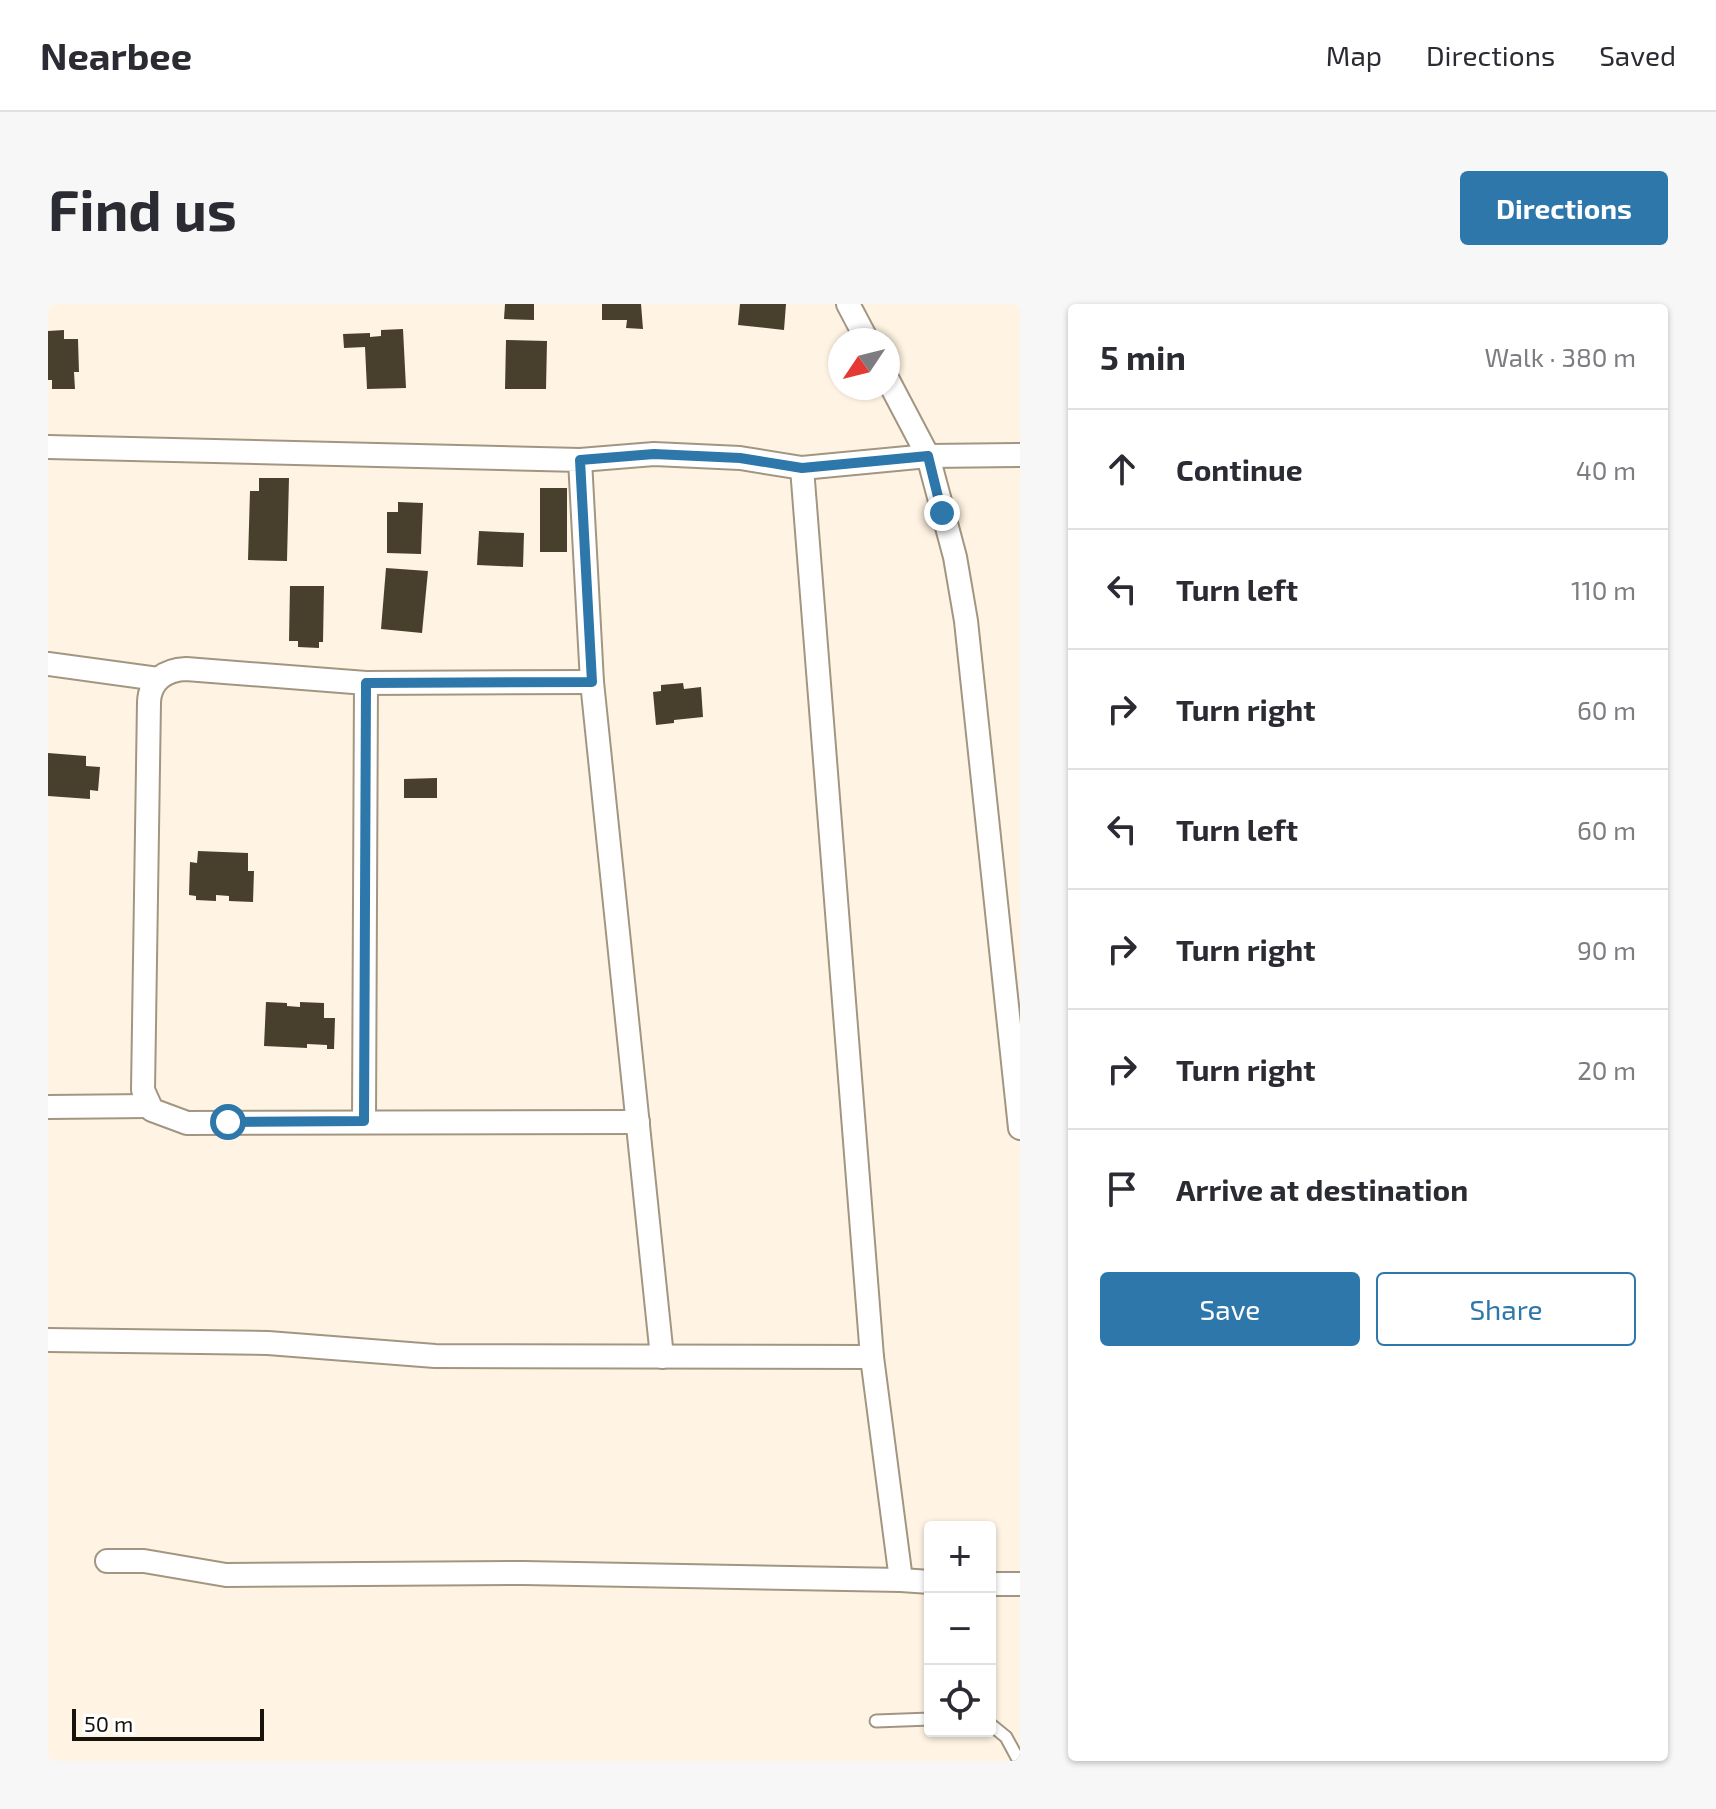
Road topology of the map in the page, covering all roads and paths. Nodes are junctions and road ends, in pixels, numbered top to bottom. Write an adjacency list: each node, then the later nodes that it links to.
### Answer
1 (848, 304): 2 (street)
2 (861, 328)
3 (899, 400): 6 (street)
4 (48, 447): 7 (street)
5 (1020, 455): 6 (street)
6 (928, 456): 8 (street); 17 (street)
7 (580, 460): 8 (street); 11 (street)
8 (802, 468): 20 (street)
9 (48, 664): 10 (street)
10 (158, 679): 12 (street); 13 (street)
11 (592, 682): 12 (street); 16 (street)
12 (366, 683): 15 (street)
13 (149, 1106): 14 (street); 15 (street)
14 (48, 1107)
15 (364, 1121): 16 (street)
16 (638, 1122): 19 (street)
17 (1020, 1128)
18 (48, 1340): 19 (street)
19 (662, 1357): 20 (street)
20 (872, 1357): 22 (street)
21 (107, 1561): 22 (street)
22 (901, 1580): 23 (street)
23 (924, 1582)
24 (996, 1584): 25 (street)
25 (1020, 1584)
26 (924, 1719): 27 (lane)
27 (876, 1721)
28 (996, 1729): 29 (lane)
29 (1019, 1761)

